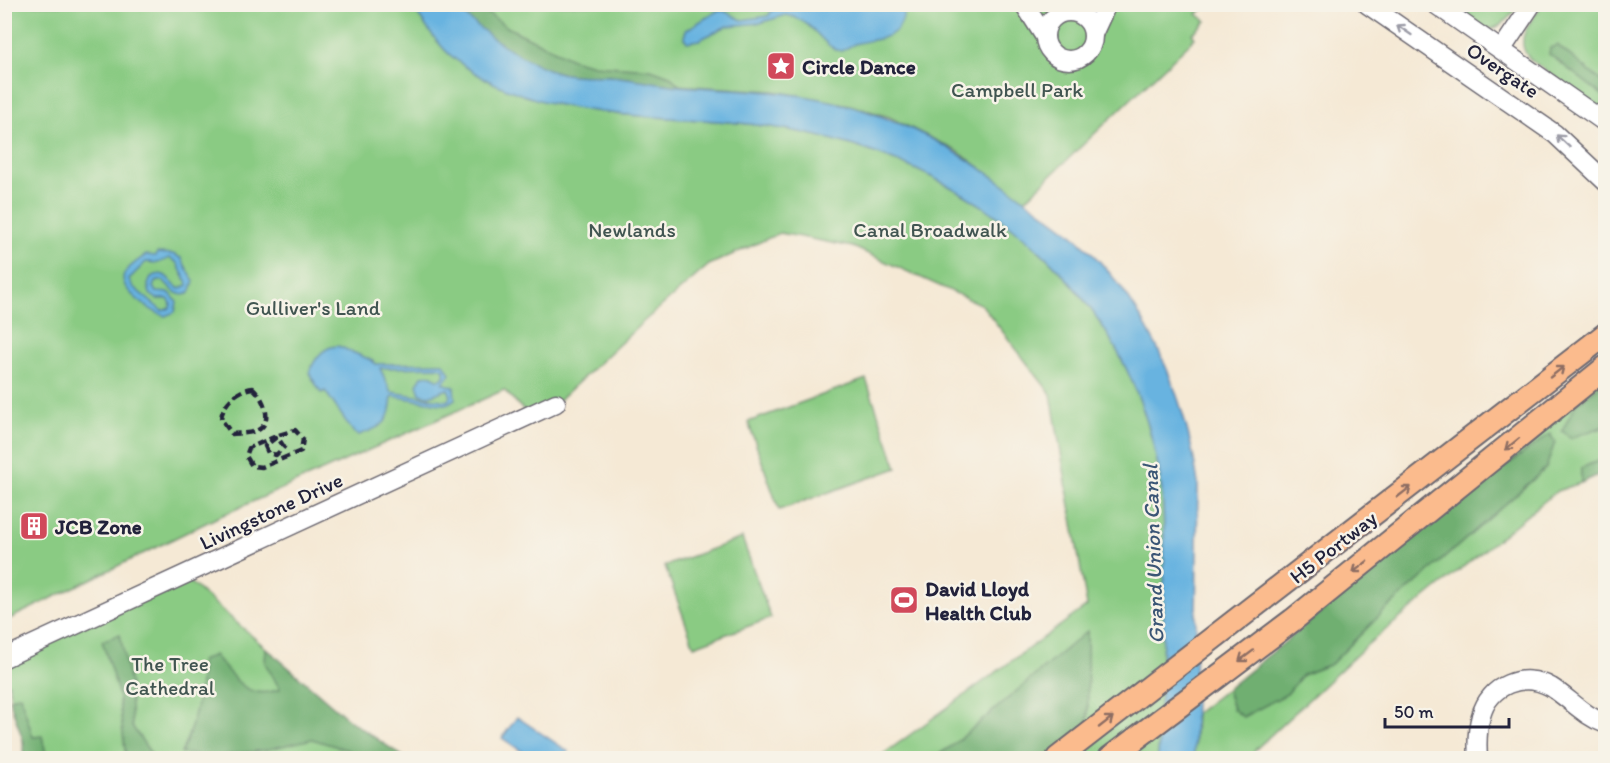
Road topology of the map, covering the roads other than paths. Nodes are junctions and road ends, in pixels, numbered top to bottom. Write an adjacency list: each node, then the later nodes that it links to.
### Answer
1 (1024, 4): 8 (street)
2 (1107, 4): 7 (street)
3 (1367, 4): 11 (street, Overgate, one-way to 3)
4 (1435, 4): 9 (street, Overgate)
5 (1532, 4): 9 (street)
6 (1070, 8): 7 (street); 8 (street)
7 (1094, 32): 8 (street)
8 (1045, 37)
9 (1502, 50): 10 (street, Overgate)
10 (1605, 123)
11 (1605, 182)
12 (1605, 334): 17 (main road, H5 Portway, one-way to 12)
13 (1605, 367): 18 (main road, H5 Portway, one-way to 18)
14 (556, 403): 15 (street, Livingstone Drive)
15 (4, 658)
16 (1605, 724): 19 (street)
17 (1058, 758)
18 (1110, 759)
19 (1478, 759)

